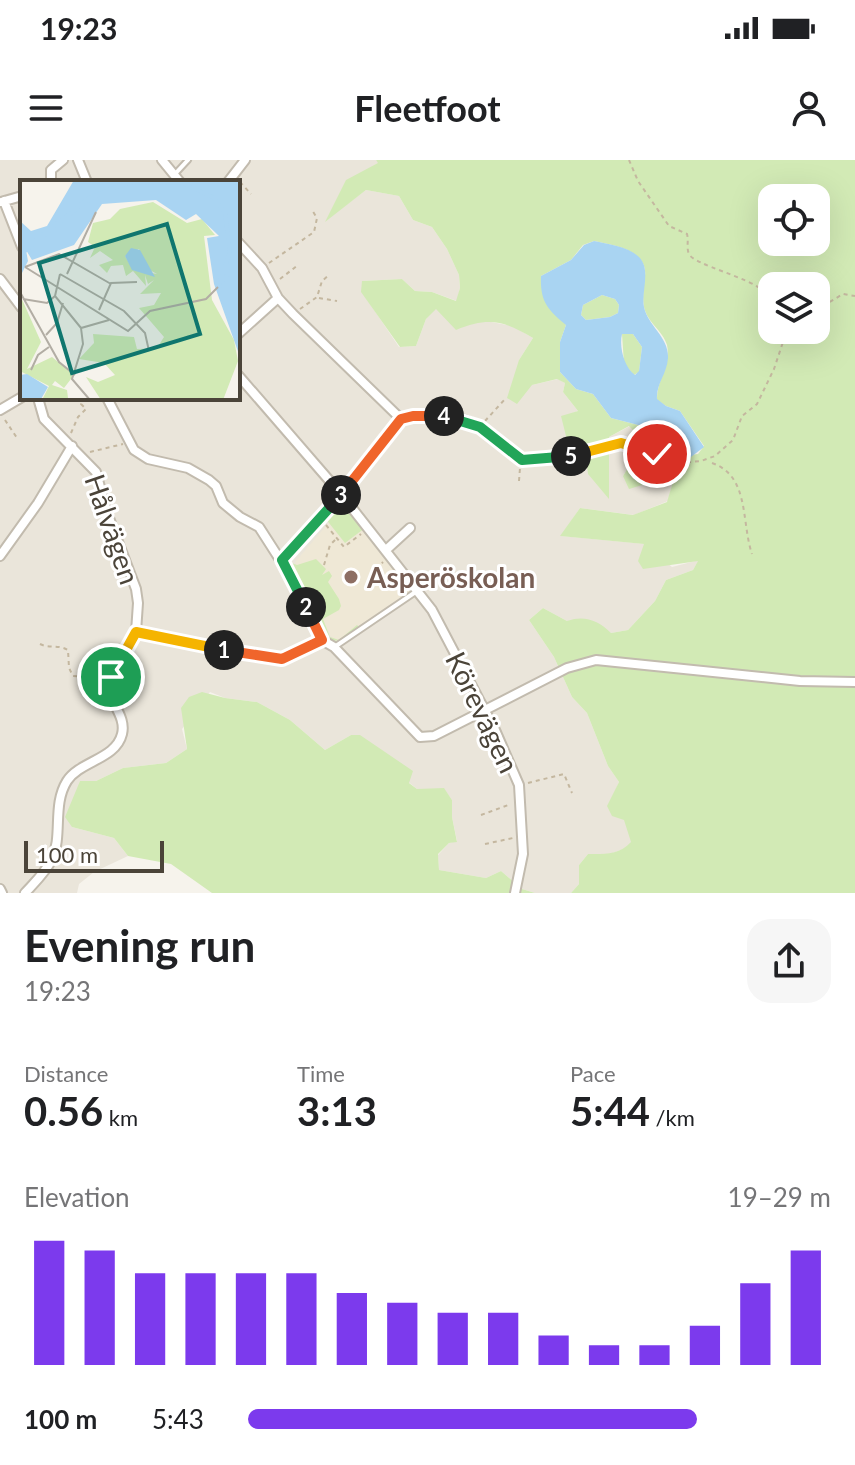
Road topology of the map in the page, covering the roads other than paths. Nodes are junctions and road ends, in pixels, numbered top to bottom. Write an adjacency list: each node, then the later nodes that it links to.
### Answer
1 (63, 160): 8 (street)
2 (78, 160): 9 (street)
3 (162, 160): 6 (street)
4 (188, 160): 6 (lane)
5 (245, 160): 7 (street)
6 (178, 178)
7 (231, 179)
8 (51, 180)
9 (86, 180)
10 (2, 202): 11 (street)
11 (20, 242)
12 (240, 244): 14 (street)
13 (0, 279): 15 (street)
14 (278, 298): 16 (street); 22 (street)
15 (20, 305)
16 (240, 332)
17 (240, 377): 25 (street, Körevägen)
18 (20, 398): 21 (street)
19 (39, 400): 23 (street, Hålvägen)
20 (108, 400): 29 (street)
21 (0, 411)
22 (401, 419): 24 (street); 25 (street)
23 (69, 444): 28 (street); 31 (street, Hålvägen)
24 (563, 458)
25 (341, 494): 27 (street, Körevägen); 29 (street)
26 (410, 528): 27 (street)
27 (388, 552): 30 (street, Körevägen)
28 (0, 556)
29 (282, 560): 32 (street)
30 (417, 591): 33 (lane); 35 (street, Körevägen)
31 (136, 632): 32 (street); 36 (street)
32 (322, 640): 33 (street)
33 (334, 647): 35 (street)
34 (855, 682): 35 (street)
35 (485, 710): 37 (street, Körevägen)
36 (25, 893)
37 (515, 893)

